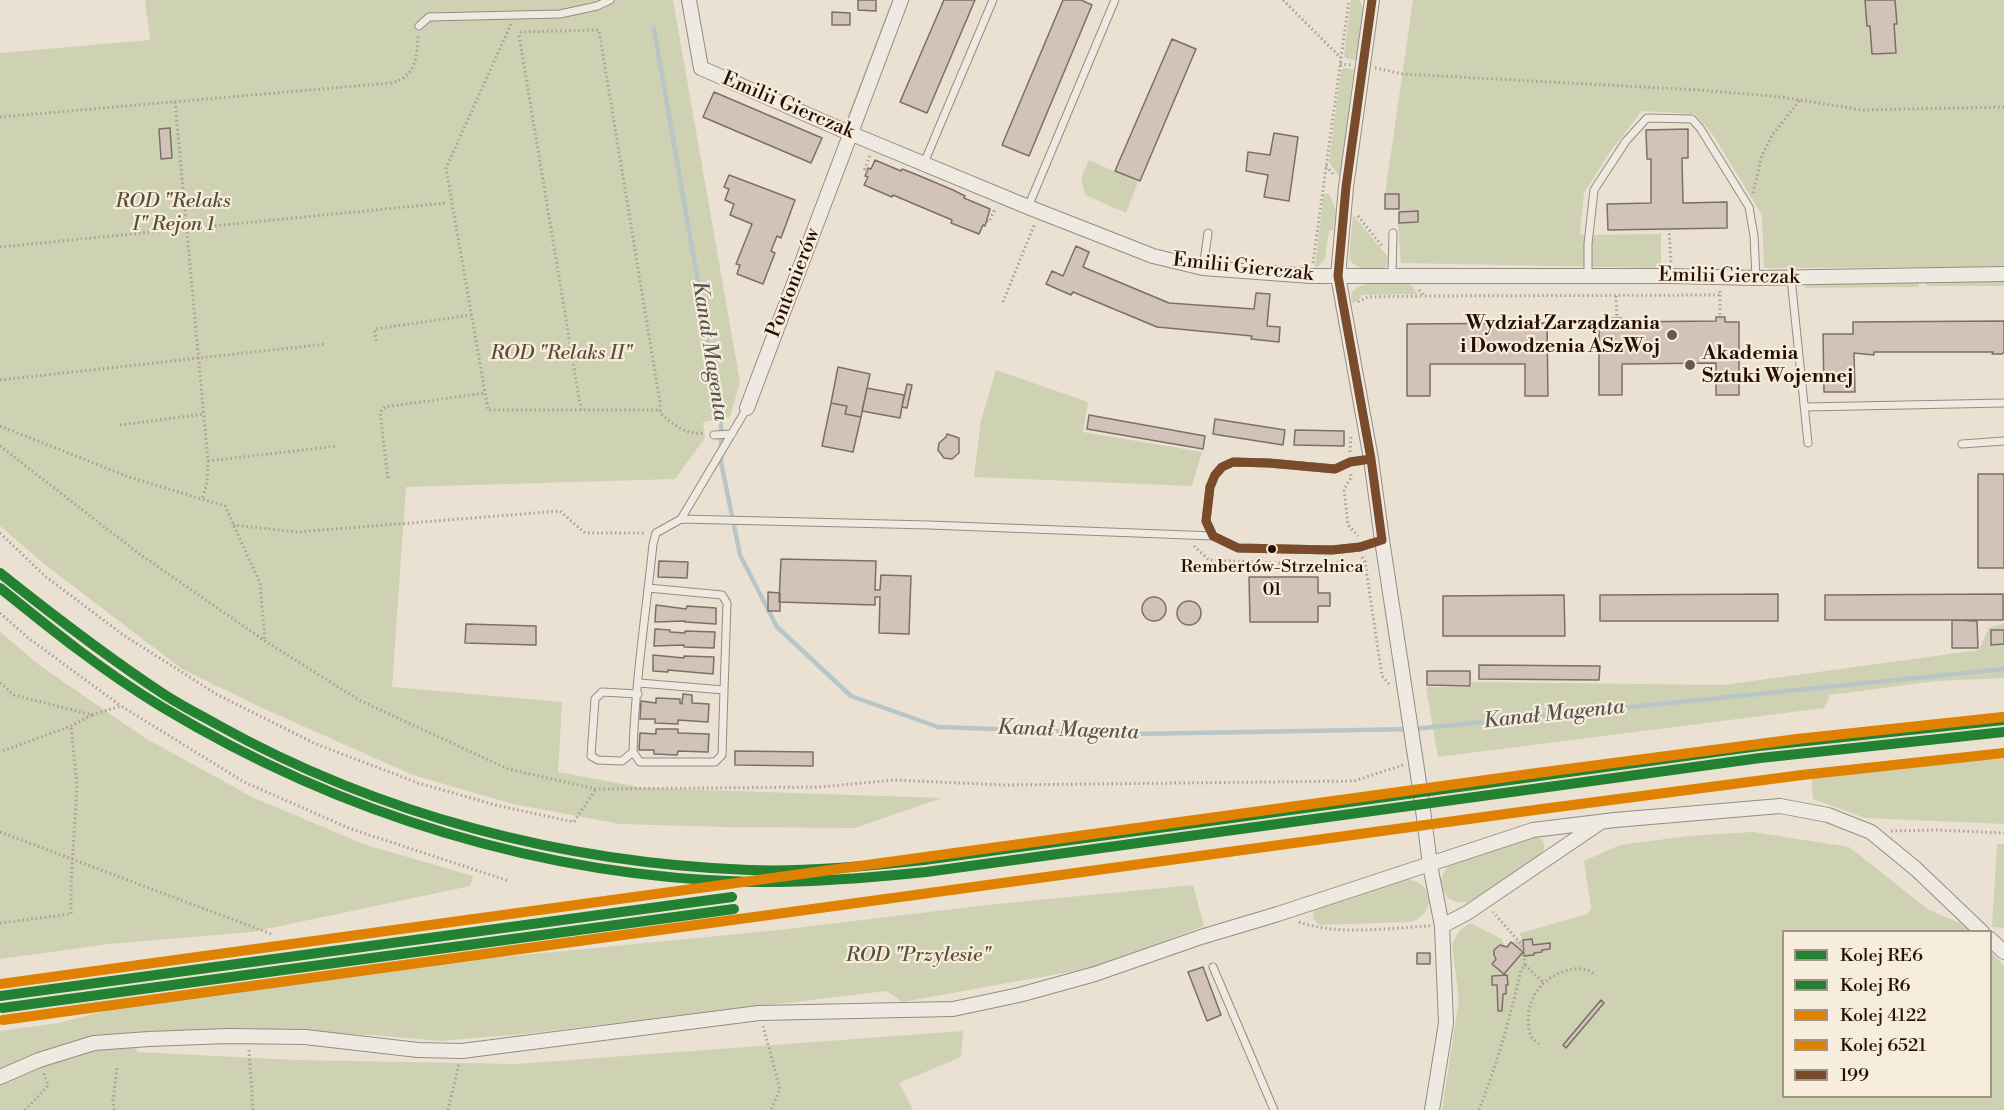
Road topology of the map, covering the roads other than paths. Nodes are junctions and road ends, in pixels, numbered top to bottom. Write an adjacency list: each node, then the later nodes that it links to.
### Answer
1 (610, 0): 7 (lane)
2 (689, 0): 8 (street, Emilii Gierczak)
3 (901, 0): 8 (street, Pontonierów)
4 (993, 0): 9 (lane)
5 (1115, 0): 10 (lane)
6 (1372, 0): 16 (street)
7 (419, 26)
8 (852, 133): 9 (street, Emilii Gierczak); 22 (street, Pontonierów)
9 (924, 164): 10 (street, Emilii Gierczak)
10 (1029, 207): 13 (street, Emilii Gierczak)
11 (1393, 232): 15 (lane)
12 (1208, 233): 13 (lane)
13 (1203, 268): 16 (street, Emilii Gierczak)
14 (2004, 274): 19 (street, Emilii Gierczak)
15 (1392, 275): 16 (street, Emilii Gierczak); 17 (street, Emilii Gierczak)
16 (1338, 276): 28 (street)
17 (1588, 276): 18 (street, Emilii Gierczak); 18 (lane)
18 (1756, 278): 19 (street, Emilii Gierczak)
19 (1791, 278): 21 (lane)
20 (2004, 403): 21 (lane)
21 (1806, 407): 26 (lane)
22 (747, 408): 23 (lane, Pontonierów)
23 (732, 434): 24 (lane); 29 (lane, Pontonierów)
24 (714, 435)
25 (2004, 441): 27 (lane)
26 (1808, 443)
27 (1962, 444)
28 (1371, 459): 30 (lane); 31 (street)
29 (681, 519): 30 (lane); 32 (lane, Pontonierów)
30 (1213, 536): 31 (lane)
31 (1382, 540): 38 (street)
32 (648, 588): 33 (lane); 34 (lane)
33 (639, 683): 34 (lane); 35 (lane)
34 (724, 690): 36 (lane)
35 (638, 694): 36 (lane); 36 (lane)
36 (633, 752)
37 (1601, 822): 38 (street); 39 (street); 40 (street)
38 (1430, 865): 39 (street); 44 (street)
39 (1442, 926): 46 (street)
40 (1980, 930)
41 (1992, 941): 42 (street)
42 (2004, 952)
43 (1213, 967): 45 (lane)
44 (0, 1077)
45 (1274, 1110)
46 (1432, 1110)

